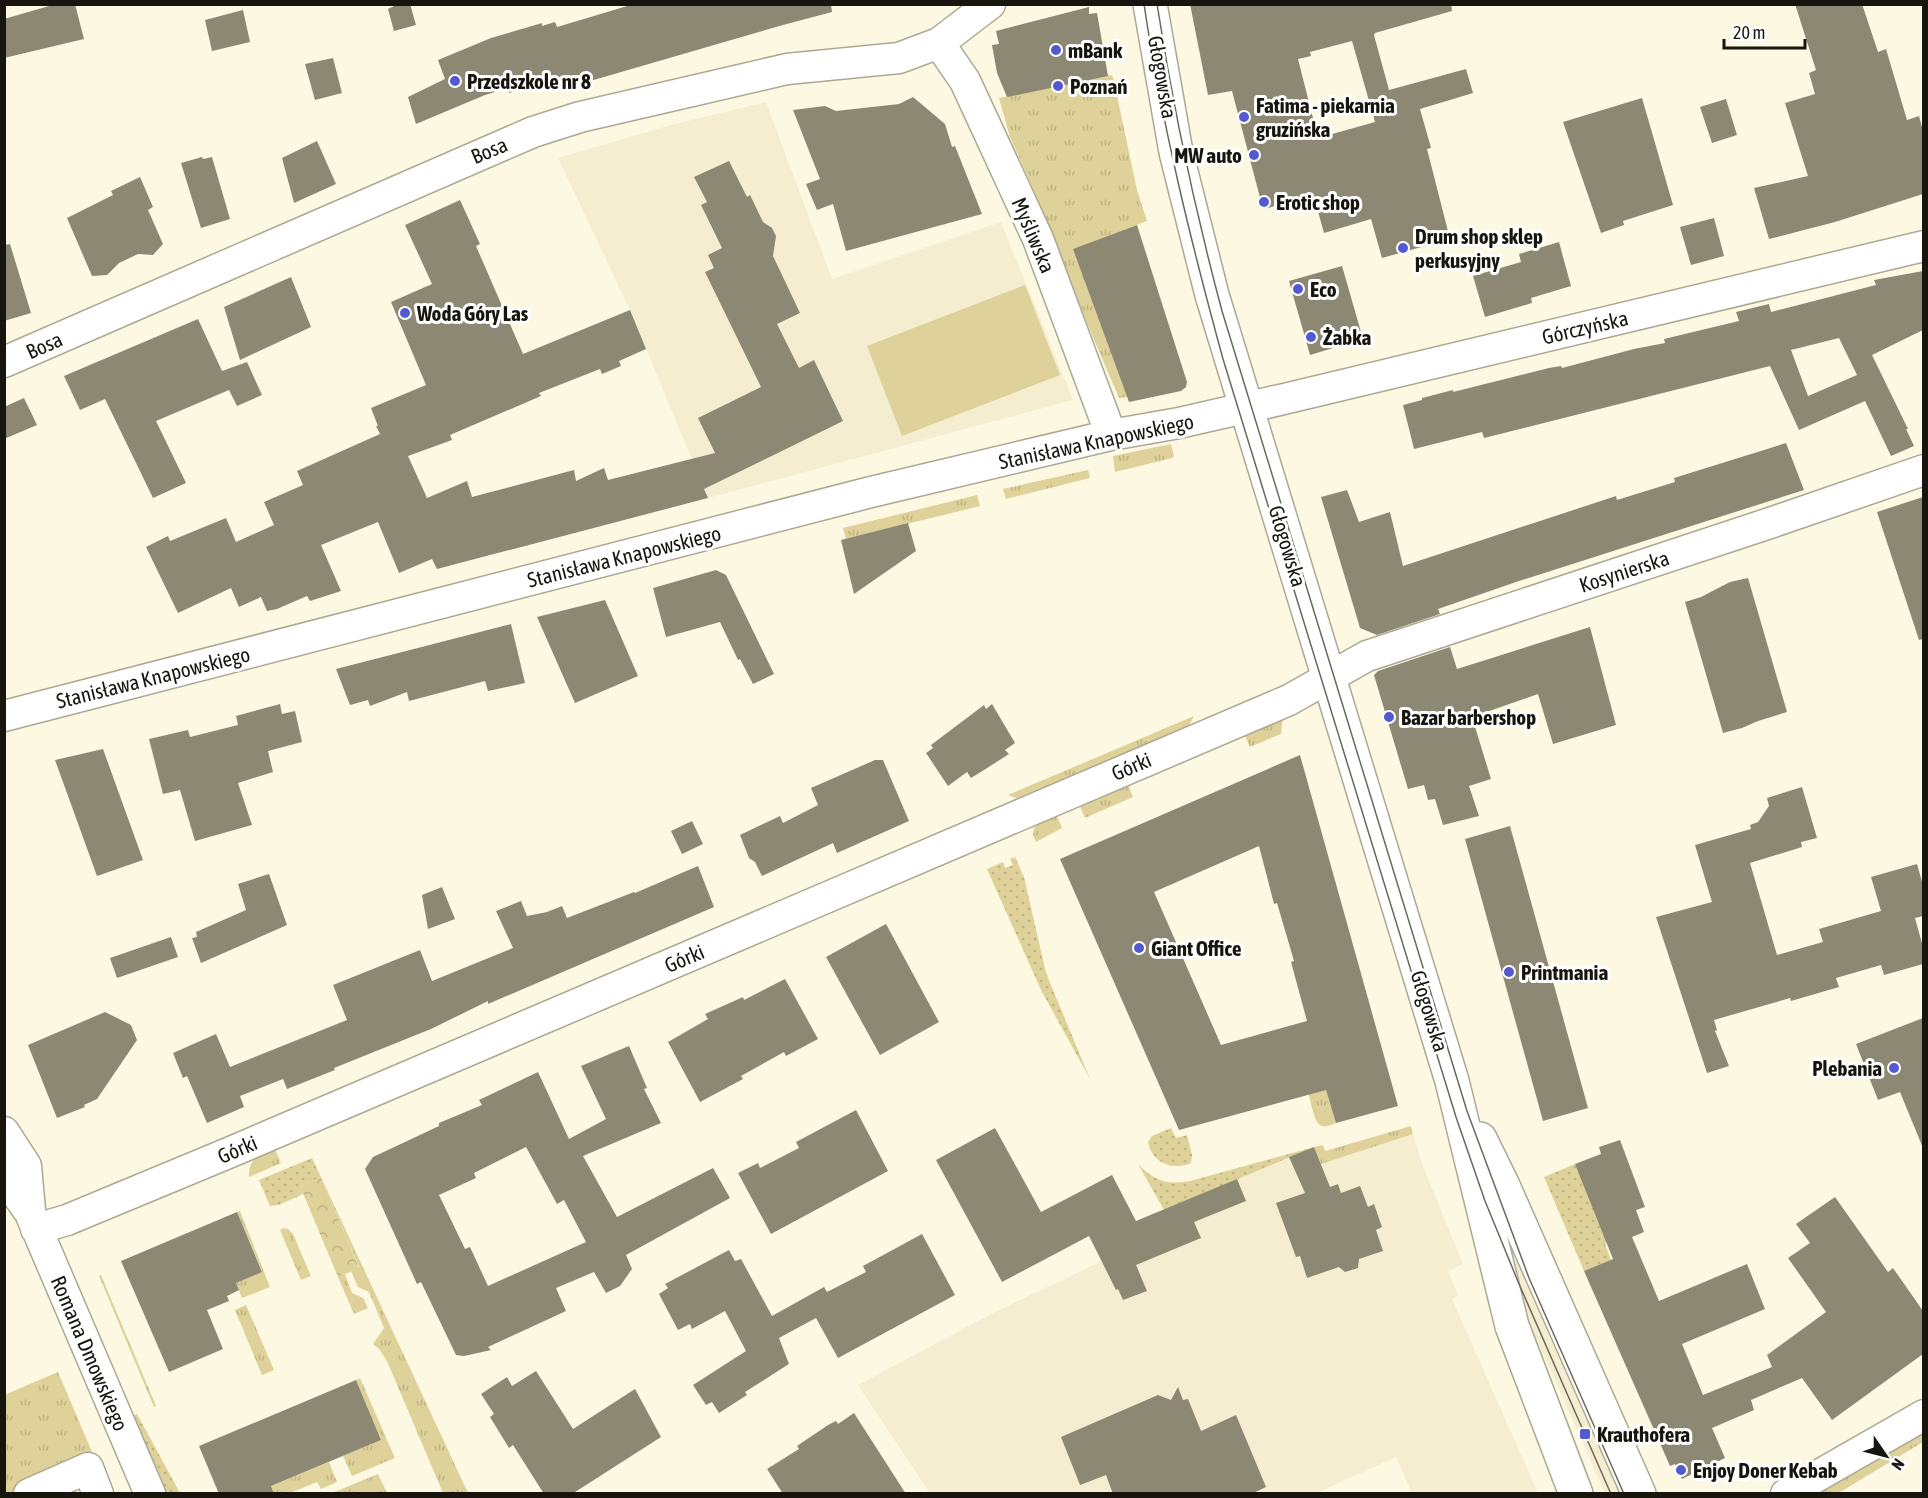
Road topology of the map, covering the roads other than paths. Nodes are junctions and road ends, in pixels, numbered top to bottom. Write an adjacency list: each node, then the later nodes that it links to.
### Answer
1 (990, 4): 3 (street, Bosa)
2 (1150, 4): 6 (street, Głogowska)
3 (939, 43): 5 (street, Bosa); 7 (street, Myśliwska)
4 (1923, 246): 6 (street, Górczyńska)
5 (4, 362)
6 (1246, 408): 7 (street, Stanisława Knapowskiego); 9 (street, Głogowska)
7 (1111, 435): 10 (street, Stanisława Knapowskiego)
8 (1923, 470): 9 (street, Kosynierska)
9 (1328, 678): 11 (street, Głogowska); 14 (street, Górki)
10 (4, 716)
11 (1452, 1081): 20 (street, Głogowska); 21 (street, Głogowska)
12 (4, 1132): 14 (street, Romana Dmowskiego)
13 (4, 1176): 14 (street, Romana Dmowskiego)
14 (33, 1221): 16 (street, Romana Dmowskiego)
15 (1923, 1415): 22 (street)
16 (138, 1466): 17 (street); 19 (street, Romana Dmowskiego)
17 (96, 1488): 18 (street)
18 (29, 1494)
19 (150, 1494)
20 (1576, 1494)
21 (1639, 1494)
22 (1786, 1494)

